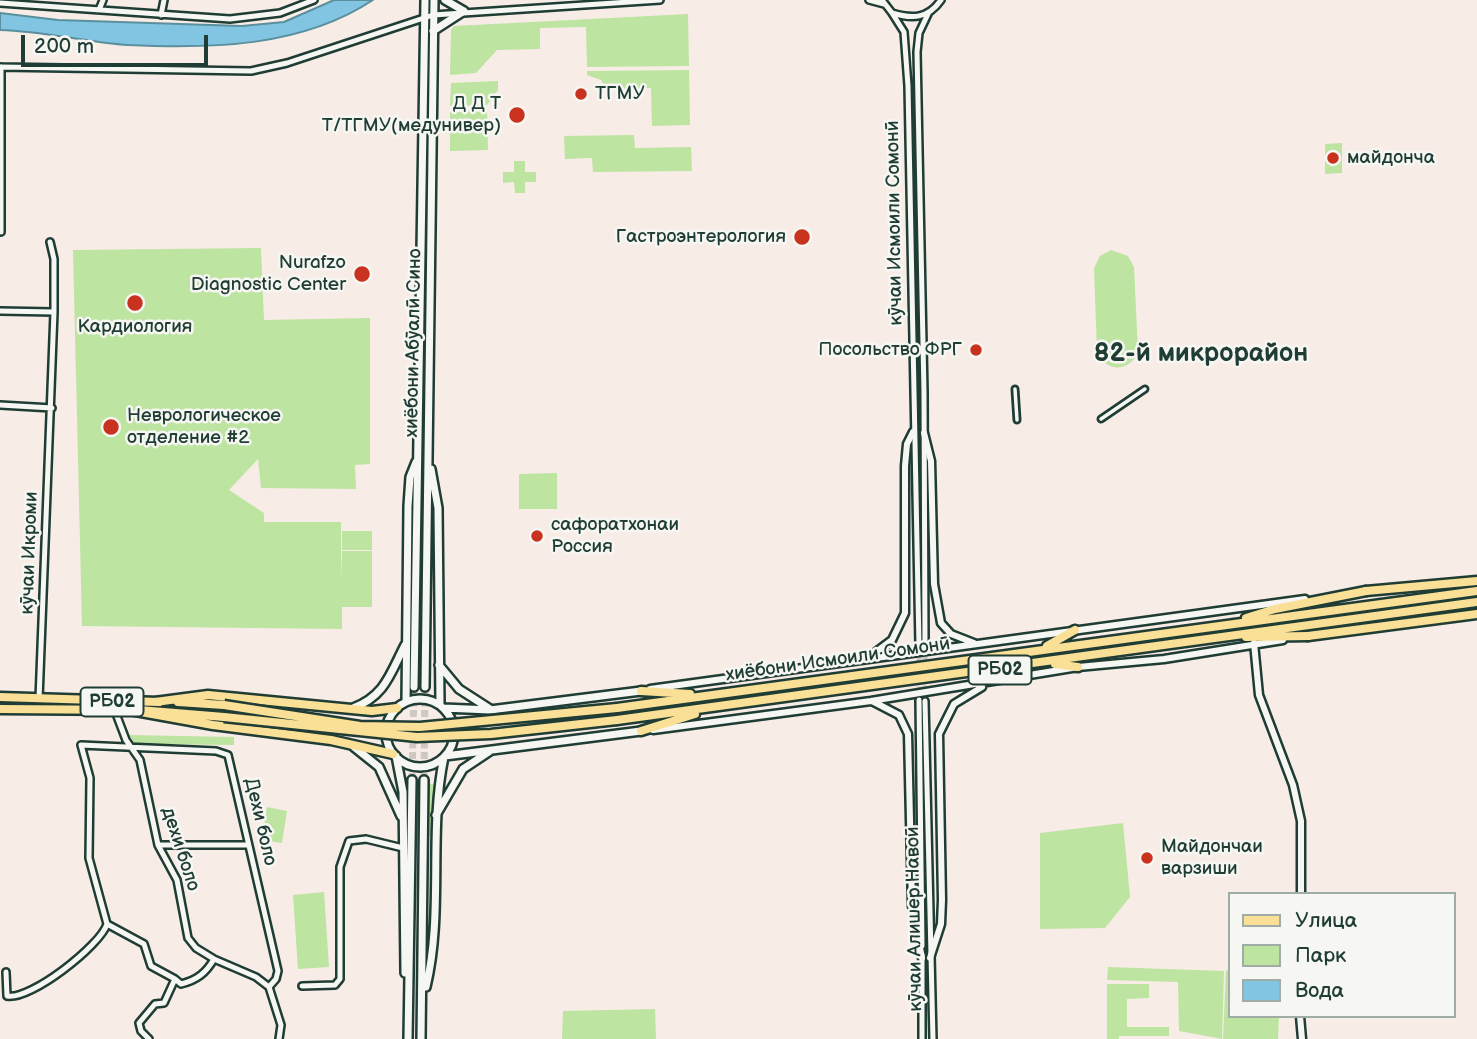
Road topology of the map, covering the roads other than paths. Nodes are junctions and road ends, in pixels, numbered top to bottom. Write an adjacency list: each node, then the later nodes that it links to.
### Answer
1 (103, 0): 12 (street)
2 (164, 0): 16 (street)
3 (314, 0): 16 (street)
4 (425, 0): 18 (main road, хиёбони Абӯалӣ Сино)
5 (433, 0): 17 (main road, хиёбони Абӯалӣ Сино)
6 (445, 0): 13 (main road)
7 (660, 0): 13 (street)
8 (869, 0): 10 (street)
9 (941, 0): 15 (street)
10 (883, 2): 14 (street, кӯчаи Исмоили Сомонӣ)
11 (0, 3): 12 (street)
12 (99, 10): 16 (street)
13 (464, 11): 17 (street); 19 (main road)
14 (892, 13): 15 (street); 25 (street, кӯчаи Исмоили Сомонӣ)
15 (928, 14): 26 (street, кӯчаи Исмоили Сомонӣ)
16 (161, 15)
17 (433, 15): 18 (street); 19 (main road, хиёбони Абӯалӣ Сино)
18 (424, 17): 20 (street); 35 (main road, хиёбони Абӯалӣ Сино)
19 (433, 31): 36 (main road, хиёбони Абӯалӣ Сино)
20 (1, 67): 21 (street)
21 (1, 232)
22 (50, 242): 24 (street, кӯчаи Икроми)
23 (0, 311): 24 (street)
24 (54, 312): 30 (street, кӯчаи Икроми)
25 (912, 326): 26 (street); 33 (street, кӯчаи Исмоили Сомонӣ)
26 (923, 326): 34 (street, кӯчаи Исмоили Сомонӣ)
27 (1015, 388): 32 (street)
28 (1145, 389): 31 (street)
29 (0, 405): 30 (street)
30 (52, 408): 62 (street, кӯчаи Икроми)
31 (1101, 419)
32 (1017, 420)
33 (913, 432): 37 (street, кӯчаи Исмоили Сомонӣ); 52 (street)
34 (924, 433): 38 (street, кӯчаи Исмоили Сомонӣ); 50 (street)
35 (418, 457): 48 (main road); 57 (main road, хиёбони Абӯалӣ Сино)
36 (428, 458): 54 (main road); 58 (main road, хиёбони Абӯалӣ Сино)
37 (916, 519): 38 (street); 38 (street, кӯчаи Исмоили Сомонӣ)
38 (924, 519)
39 (1477, 581): 40 (main road)
40 (1366, 591): 44 (main road); 45 (street)
41 (1477, 591): 44 (main road, хиёбони Исмоили Сомонӣ / РБ02)
42 (1477, 602): 47 (main road, хиёбони Исмоили Сомонӣ / РБ02)
43 (1477, 614): 46 (main road)
44 (1224, 625): 51 (main road, хиёбони Исмоили Сомонӣ / РБ02)
45 (1075, 630): 50 (street); 51 (main road)
46 (1308, 636): 47 (main road); 49 (street)
47 (1226, 638): 53 (main road, хиёбони Исмоили Сомонӣ / РБ02)
48 (407, 641): 65 (main road); 70 (main road)
49 (1254, 643): 55 (street); 87 (street)
50 (980, 645): 52 (street)
51 (1042, 649): 60 (main road, хиёбони Исмоили Сомонӣ / РБ02)
52 (865, 660): 59 (street)
53 (1045, 662): 55 (main road); 67 (main road, хиёбони Исмоили Сомонӣ / РБ02)
54 (439, 666): 66 (main road); 73 (main road)
55 (1078, 667): 56 (street)
56 (993, 682): 63 (street); 89 (street)
57 (414, 687)
58 (425, 687)
59 (641, 691): 60 (main road); 73 (main road)
60 (706, 695): 64 (main road, хиёбони Исмоили Сомонӣ / РБ02, bridge)
61 (0, 697): 62 (main road, хиёбони Исмоили Сомонӣ / РБ02)
62 (39, 699): 64 (main road, хиёбони Исмоили Сомонӣ / РБ02)
63 (871, 701): 74 (street); 89 (street)
64 (155, 702): 70 (main road, РБ02)
65 (406, 702): 66 (main road); 68 (main road)
66 (442, 707): 73 (main road); 79 (main road)
67 (714, 707): 72 (main road, хиёбони Исмоили Сомонӣ / РБ02, bridge); 74 (main road)
68 (397, 708): 70 (main road, РБ02); 78 (main road)
69 (0, 709): 71 (main road, хиёбони Исмоили Сомонӣ / РБ02)
70 (350, 709)
71 (115, 710): 72 (main road, хиёбони Исмоили Сомонӣ / РБ02); 76 (street, дехи боло)
72 (130, 710): 75 (main road, РБ02)
73 (490, 710)
74 (641, 731): 77 (main road)
75 (351, 744): 78 (main road, РБ02); 83 (main road)
76 (133, 748): 84 (street, дехи боло); 85 (street, Дехи боло); 88 (street)
77 (494, 748): 79 (main road); 82 (main road)
78 (394, 755): 79 (main road); 83 (main road)
79 (444, 757): 82 (main road)
80 (412, 780): 96 (main road)
81 (424, 780): 95 (main road)
82 (435, 817): 95 (main road)
83 (402, 821): 86 (main road)
84 (158, 845): 85 (street); 90 (street, дехи боло)
85 (248, 845): 94 (street, Дехи боло)
86 (403, 848): 93 (street); 96 (main road)
87 (1301, 892)
88 (107, 924): 91 (street); 92 (street)
89 (926, 958): 89 (street, кӯчаи Алишер Навоӣ); 102 (street, кӯчаи Алишер Навоӣ); 103 (street, кӯчаи Алишер Навоӣ)
90 (214, 959): 92 (street); 94 (street, дехи боло)
91 (6, 972)
92 (174, 979): 98 (street)
93 (302, 986)
94 (269, 988): 99 (street)
95 (423, 994): 101 (main road)
96 (409, 995): 100 (main road)
97 (1300, 1018): 104 (street)
98 (149, 1039)
99 (279, 1039)
100 (408, 1039)
101 (421, 1039)
102 (922, 1039)
103 (933, 1039)
104 (1303, 1039)

